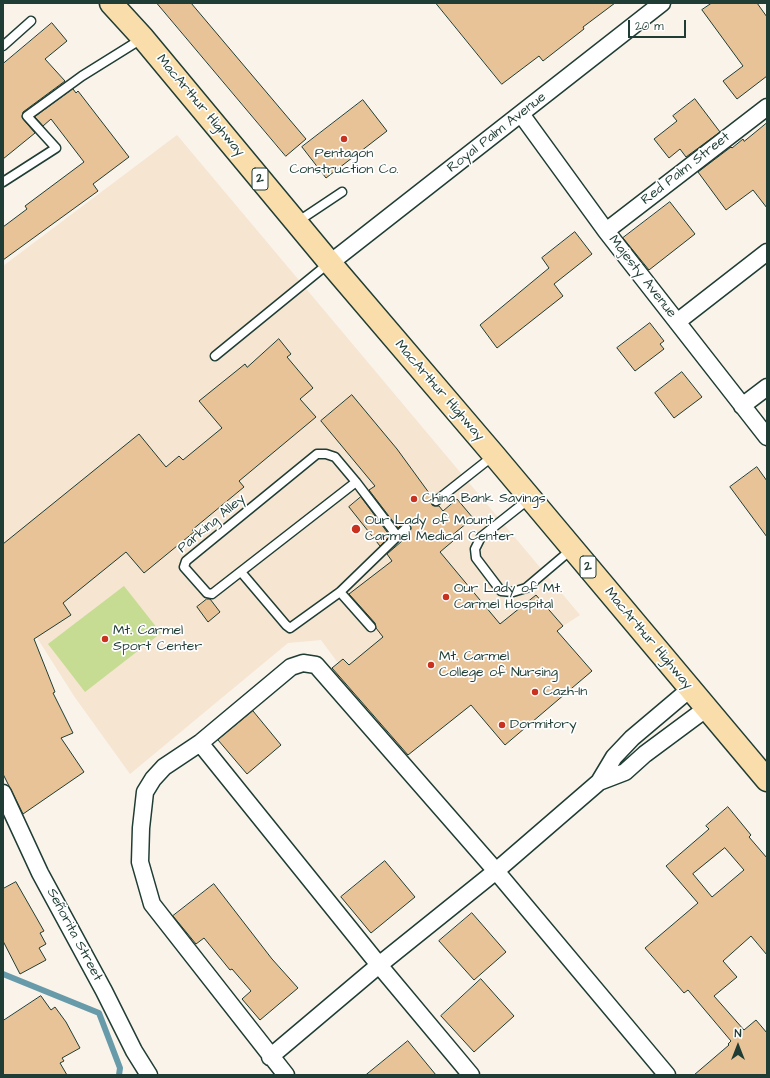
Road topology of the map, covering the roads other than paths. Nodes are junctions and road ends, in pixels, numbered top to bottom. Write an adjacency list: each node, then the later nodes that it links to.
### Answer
1 (111, 3): 4 (highway, MacArthur Highway / 2)
2 (662, 3): 7 (street, Royal Palm Avenue)
3 (31, 21): 5 (lane)
4 (143, 38): 8 (lane); 10 (highway, MacArthur Highway / 2)
5 (3, 46)
6 (767, 107): 11 (street, Red Palm Street)
7 (521, 114): 11 (street, Majesty Avenue); 13 (street, Royal Palm Avenue)
8 (3, 182)
9 (342, 192): 10 (lane)
10 (296, 222): 13 (highway, MacArthur Highway / 2)
11 (606, 231): 14 (street, Majesty Avenue)
12 (767, 252): 14 (street)
13 (330, 263): 15 (lane); 19 (highway, MacArthur Highway / 2)
14 (677, 322): 17 (street, Majesty Avenue)
15 (216, 356)
16 (767, 388): 17 (street)
17 (742, 406): 18 (street, Majesty Avenue)
18 (767, 437)
19 (494, 455): 21 (highway, MacArthur Highway / 2); 22 (lane)
20 (356, 482): 24 (lane, Parking Alley); 26 (lane, Parking Alley); 26 (lane, Parking Alley)
21 (529, 499): 25 (highway, MacArthur Highway / 2); 25 (lane)
22 (436, 501)
23 (406, 528): 24 (lane)
24 (398, 537): 27 (lane)
25 (572, 549): 29 (highway, MacArthur Highway / 2)
26 (242, 572): 27 (lane)
27 (340, 592): 28 (lane)
28 (371, 627)
29 (690, 689): 30 (highway, MacArthur Highway / 2); 31 (street)
30 (706, 708): 33 (street); 34 (highway, MacArthur Highway / 2)
31 (632, 738): 33 (street); 35 (street)
32 (200, 743): 37 (street); 38 (street); 39 (street)
33 (645, 754): 35 (street)
34 (767, 780)
35 (599, 782): 37 (street)
36 (3, 794): 40 (street, Señorita Street)
37 (496, 871): 38 (street); 43 (street)
38 (379, 965): 39 (street); 42 (street)
39 (270, 1057): 41 (street)
40 (149, 1075)
41 (286, 1075)
42 (471, 1075)
43 (667, 1075)

